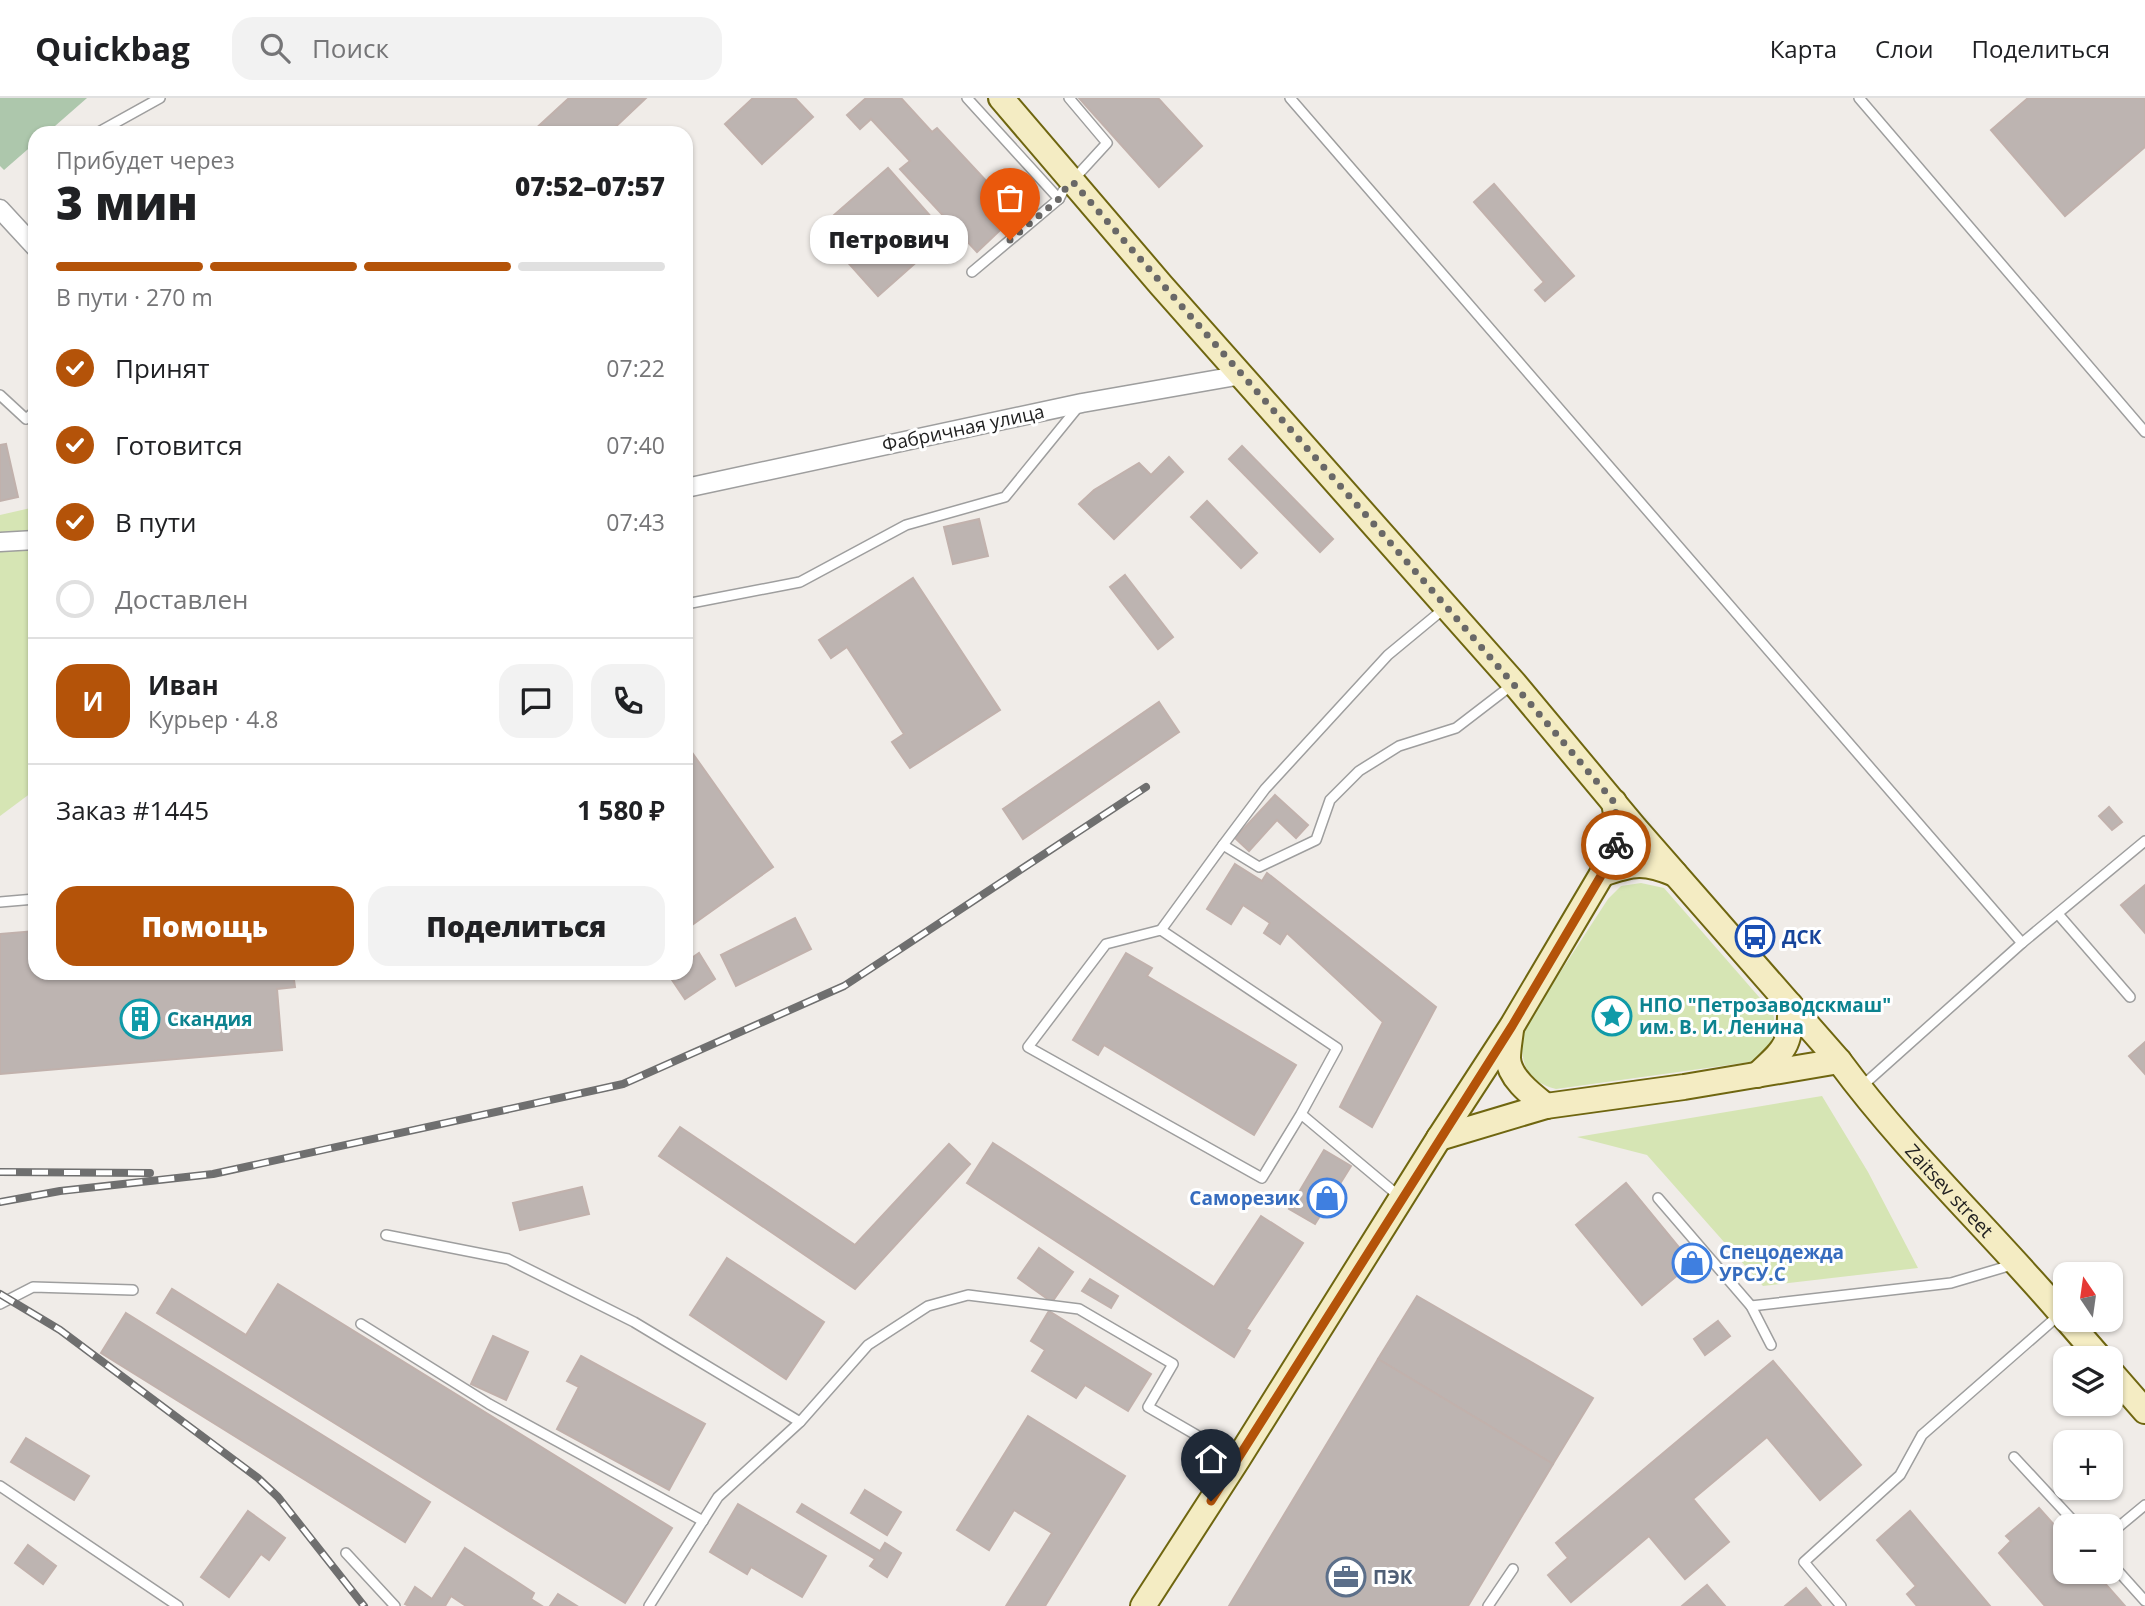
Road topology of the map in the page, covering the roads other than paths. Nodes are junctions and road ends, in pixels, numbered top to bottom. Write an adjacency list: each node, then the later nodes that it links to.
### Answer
1 (160, 98): 7 (lane)
2 (967, 98): 8 (lane)
3 (1001, 98): 8 (main road, Zaitsev street)
4 (1069, 98): 8 (lane)
5 (1290, 98): 32 (lane)
6 (1859, 98): 16 (lane)
7 (110, 126)
8 (1066, 190): 11 (lane); 12 (main road, Zaitsev street)
9 (0, 209): 10 (street)
10 (28, 239)
11 (972, 272)
12 (1242, 374): 14 (street, Фабричная улица); 21 (main road, Zaitsev street)
13 (0, 395): 15 (lane)
14 (1082, 403): 17 (street, Фабричная улица); 20 (lane)
15 (28, 417)
16 (2145, 432)
17 (693, 486)
18 (28, 540): 19 (street)
19 (0, 542)
20 (693, 603)
21 (1447, 606): 22 (main road, Zaitsev street); 25 (lane)
22 (1514, 683): 23 (main road, Zaitsev street); 25 (lane)
23 (1614, 802): 26 (main road); 27 (main road, Zaitsev street)
24 (2145, 841): 30 (lane)
25 (1223, 845): 31 (lane)
26 (1602, 874): 27 (main road); 35 (main road)
27 (1676, 875): 34 (main road, Zaitsev street)
28 (28, 900): 29 (lane)
29 (0, 902)
30 (2059, 914): 32 (lane); 33 (lane)
31 (1161, 930): 40 (lane); 40 (lane)
32 (2022, 943): 38 (lane)
33 (2130, 997)
34 (1790, 1004): 36 (main road, Zaitsev street); 37 (main road)
35 (1512, 1026): 39 (main road); 41 (main road)
36 (1839, 1061): 37 (main road); 38 (main road, Zaitsev street)
37 (1757, 1075): 39 (main road)
38 (1860, 1088): 45 (main road, Zaitsev street)
39 (1546, 1106): 41 (main road)
40 (1301, 1114): 42 (lane)
41 (1439, 1138): 42 (main road)
42 (1401, 1198): 59 (main road)
43 (1658, 1198): 49 (lane)
44 (386, 1236): 57 (lane)
45 (2015, 1264): 48 (main road, Zaitsev street); 49 (lane)
46 (133, 1290): 47 (lane)
47 (0, 1304)
48 (2053, 1305)
49 (1751, 1306): 53 (lane)
50 (361, 1324): 63 (lane)
51 (2053, 1326): 74 (lane)
52 (2077, 1332): 54 (main road, Zaitsev street)
53 (1772, 1345)
54 (2089, 1346)
55 (2123, 1386): 56 (main road)
56 (2145, 1411)
57 (800, 1422): 59 (lane); 63 (lane)
58 (2014, 1457): 62 (lane)
59 (1238, 1459): 72 (main road)
60 (0, 1486): 69 (lane)
61 (2145, 1505): 64 (lane)
62 (2067, 1514)
63 (702, 1521): 71 (lane)
64 (2123, 1523)
65 (346, 1553): 70 (lane)
66 (1513, 1569): 73 (lane)
67 (2123, 1576): 68 (lane)
68 (2145, 1601)
69 (178, 1606)
70 (395, 1606)
71 (649, 1606)
72 (1143, 1606)
73 (1489, 1606)
74 (1841, 1606)

